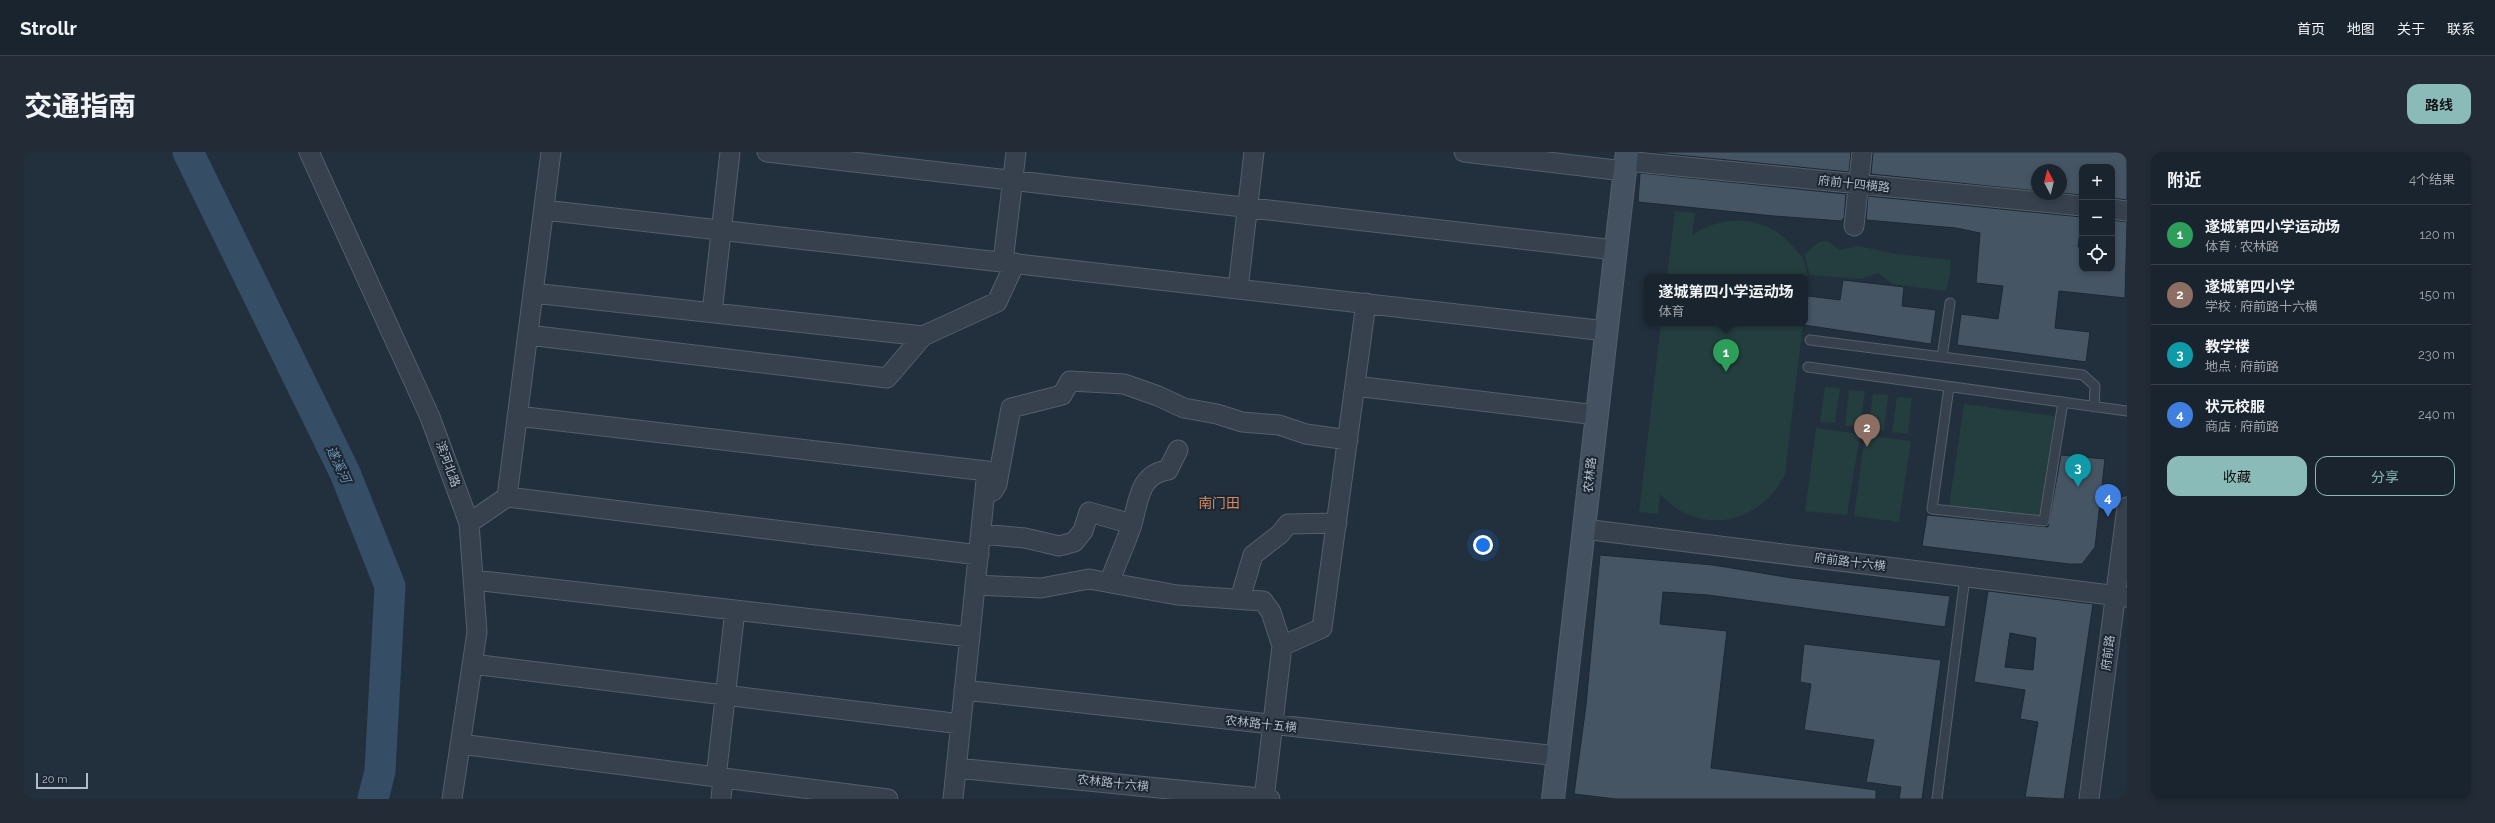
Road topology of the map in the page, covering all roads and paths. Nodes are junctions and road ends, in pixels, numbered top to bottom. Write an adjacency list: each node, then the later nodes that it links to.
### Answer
1 (309, 152): 44 (street, 滨河北路)
2 (551, 152): 15 (street)
3 (730, 152): 18 (street)
4 (767, 152): 10 (street)
5 (1016, 152): 10 (street)
6 (1254, 152): 13 (street)
7 (1464, 152): 9 (street, 府前十四横路)
8 (1862, 152): 11 (street)
9 (1626, 161): 11 (street, 府前十四横路); 19 (street, 农林路)
10 (1013, 180): 13 (street); 20 (street)
11 (1858, 184): 12 (street, 府前十四横路); 17 (street)
12 (2079, 206)
13 (1248, 207): 19 (street); 21 (street)
14 (2115, 209): 16 (street)
15 (544, 210): 18 (street); 22 (street)
16 (2127, 211)
17 (1854, 226)
18 (721, 230): 20 (street); 25 (street)
19 (1615, 250): 26 (street, 农林路)
20 (1009, 263): 21 (street); 28 (street)
21 (1238, 289): 23 (street)
22 (533, 293): 25 (street); 27 (street)
23 (1366, 303): 26 (street); 32 (street)
24 (1950, 303): 30 (lane)
25 (712, 313): 28 (street)
26 (1606, 331): 37 (street, 农林路)
27 (528, 335): 28 (street); 38 (street)
28 (923, 336)
29 (1810, 340): 30 (lane)
30 (1942, 357): 35 (lane)
31 (1808, 368): 33 (lane)
32 (1355, 386): 37 (street); 39 (street)
33 (1949, 387): 34 (lane); 34 (lane)
34 (2063, 402): 35 (lane)
35 (2094, 407): 36 (lane)
36 (2127, 411)
37 (1597, 415): 47 (street, 农林路)
38 (518, 416): 41 (street); 42 (street)
39 (1348, 440): 42 (street); 45 (street)
40 (1178, 450): 46 (street)
41 (507, 496): 44 (street); 49 (street)
42 (984, 504): 48 (street)
43 (2127, 507): 54 (street, 府前路)
44 (470, 523): 51 (street, 滨河北路)
45 (1337, 523): 55 (street); 58 (street)
46 (1132, 524): 48 (street); 52 (street)
47 (1584, 529): 50 (street, 府前路十六横); 65 (street, 农林路)
48 (981, 534): 49 (street)
49 (979, 555): 53 (street)
50 (1965, 577): 54 (street, 府前路十六横); 74 (lane)
51 (474, 580): 56 (street); 59 (street, 滨河北路)
52 (1110, 582): 53 (street); 55 (street)
53 (975, 585): 57 (street)
54 (2121, 597): 75 (street, 府前路)
55 (1240, 599): 58 (street)
56 (735, 610): 57 (street); 61 (street)
57 (970, 637): 60 (street)
58 (1282, 646): 63 (street)
59 (472, 664): 61 (street); 64 (street, 滨河北路)
60 (964, 690): 62 (street); 63 (street, 农林路十五横)
61 (724, 695): 62 (street); 67 (street)
62 (961, 724): 66 (street)
63 (1273, 725): 65 (street, 农林路十五横); 72 (street)
64 (460, 744): 67 (street); 68 (street, 滨河北路)
65 (1558, 756): 73 (street, 农林路)
66 (956, 768): 71 (street); 72 (street, 农林路十六横)
67 (719, 778): 69 (street); 70 (street)
68 (452, 799)
69 (721, 799)
70 (888, 799)
71 (953, 799)
72 (1266, 799)
73 (1553, 799)
74 (1937, 799)
75 (2089, 799)

